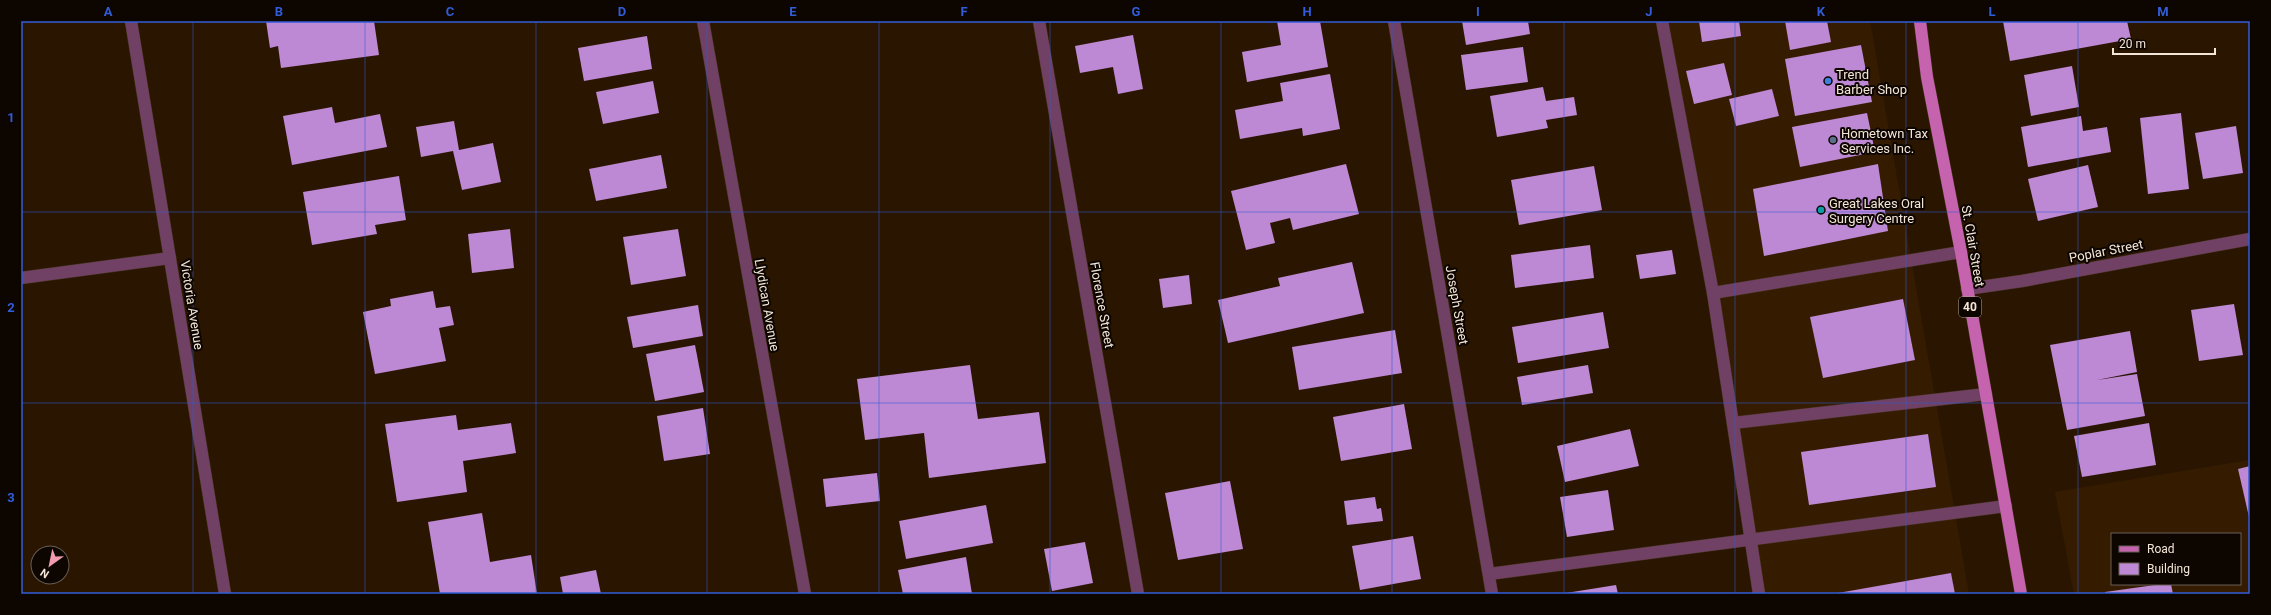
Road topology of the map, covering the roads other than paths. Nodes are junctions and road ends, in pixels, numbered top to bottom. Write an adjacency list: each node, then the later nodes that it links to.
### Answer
1 (131, 21): 9 (street, Victoria Avenue)
2 (703, 21): 19 (street, Llydican Avenue)
3 (1039, 21): 20 (street, Florence Street)
4 (1394, 21): 17 (street, Joseph Street)
5 (1662, 21): 12 (street)
6 (1920, 21): 8 (main road, St. Clair Street / 40)
7 (2250, 238): 11 (street, Poplar Street)
8 (1961, 252): 11 (main road, St. Clair Street / 40); 12 (street)
9 (170, 258): 10 (street); 18 (street, Victoria Avenue)
10 (21, 278)
11 (1967, 289): 13 (main road, St. Clair Street / 40)
12 (1713, 293): 14 (street)
13 (1986, 394): 14 (street); 15 (main road, St. Clair Street / 40)
14 (1733, 423): 16 (street)
15 (2006, 506): 16 (street); 23 (main road, St. Clair Street / 40)
16 (1751, 541): 17 (street); 22 (street)
17 (1489, 574): 21 (street, Joseph Street)
18 (225, 594)
19 (805, 594)
20 (1138, 594)
21 (1492, 594)
22 (1759, 594)
23 (2020, 594)

